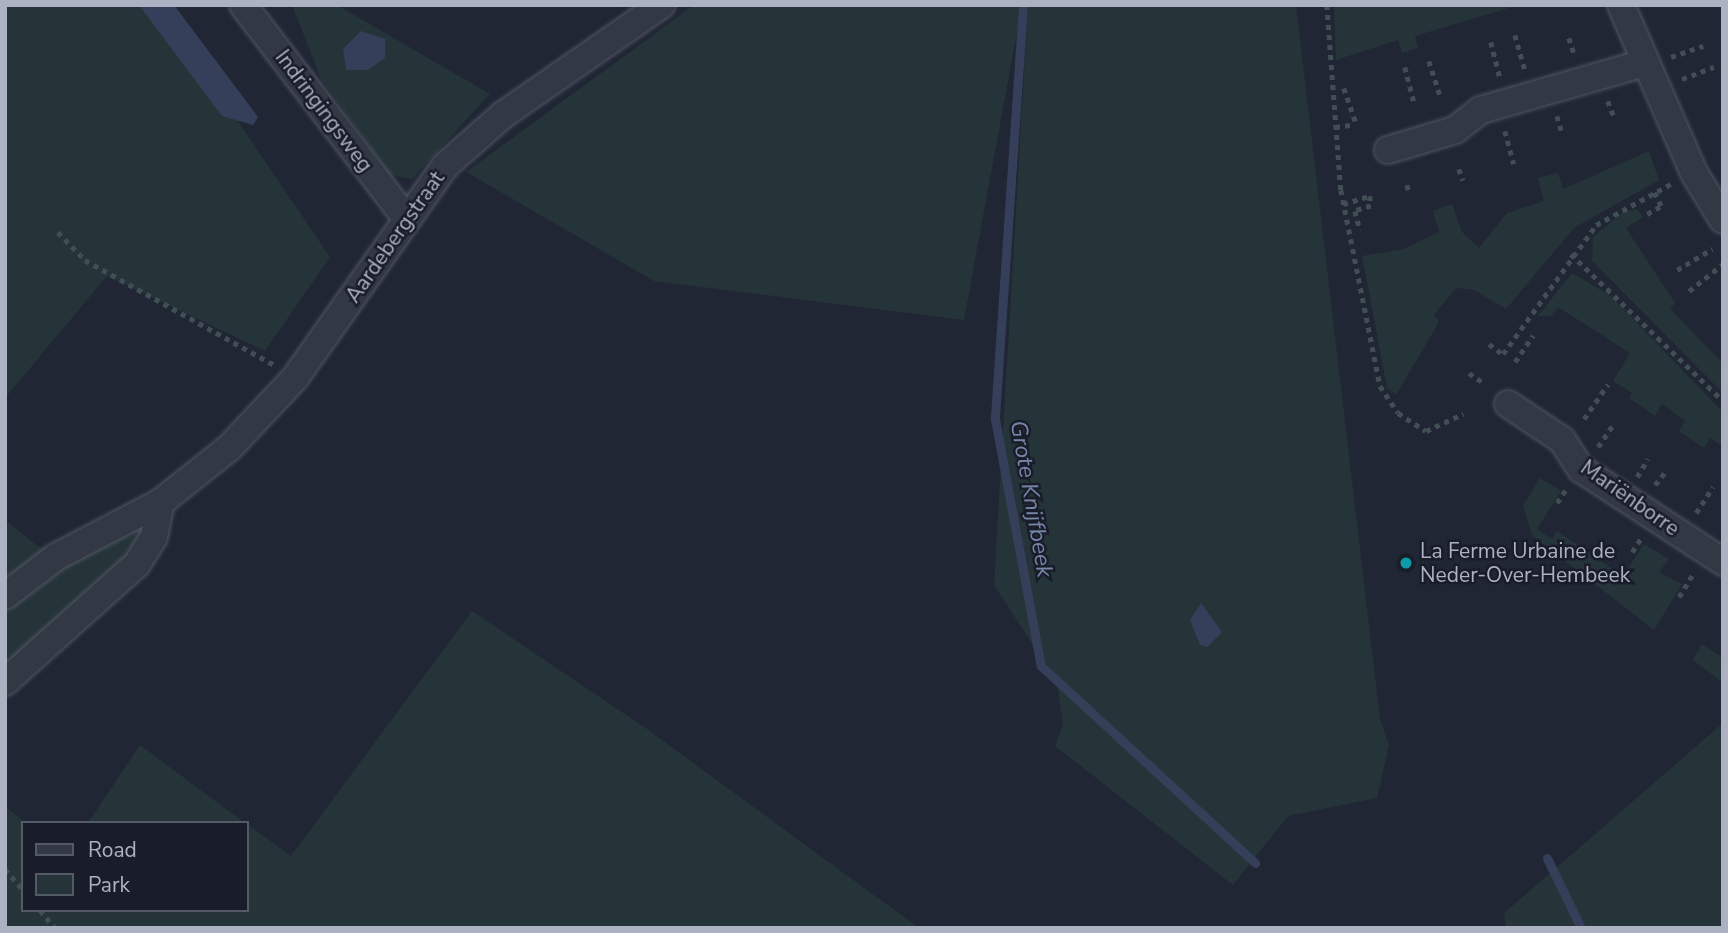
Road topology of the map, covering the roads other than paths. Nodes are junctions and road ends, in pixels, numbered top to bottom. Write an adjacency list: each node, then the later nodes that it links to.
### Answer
1 (243, 5): 6 (street, Indringingsweg)
2 (661, 5): 6 (street, Aardebergstraat)
3 (1621, 5): 4 (street)
4 (1645, 63): 5 (street); 7 (street)
5 (1388, 150)
6 (405, 217): 9 (street, Aardebergstraat)
7 (1723, 220)
8 (1508, 404): 10 (street, Mariënborre)
9 (161, 502): 11 (street, Aardebergstraat); 12 (street)
10 (1721, 558)
11 (5, 596)
12 (5, 682)

